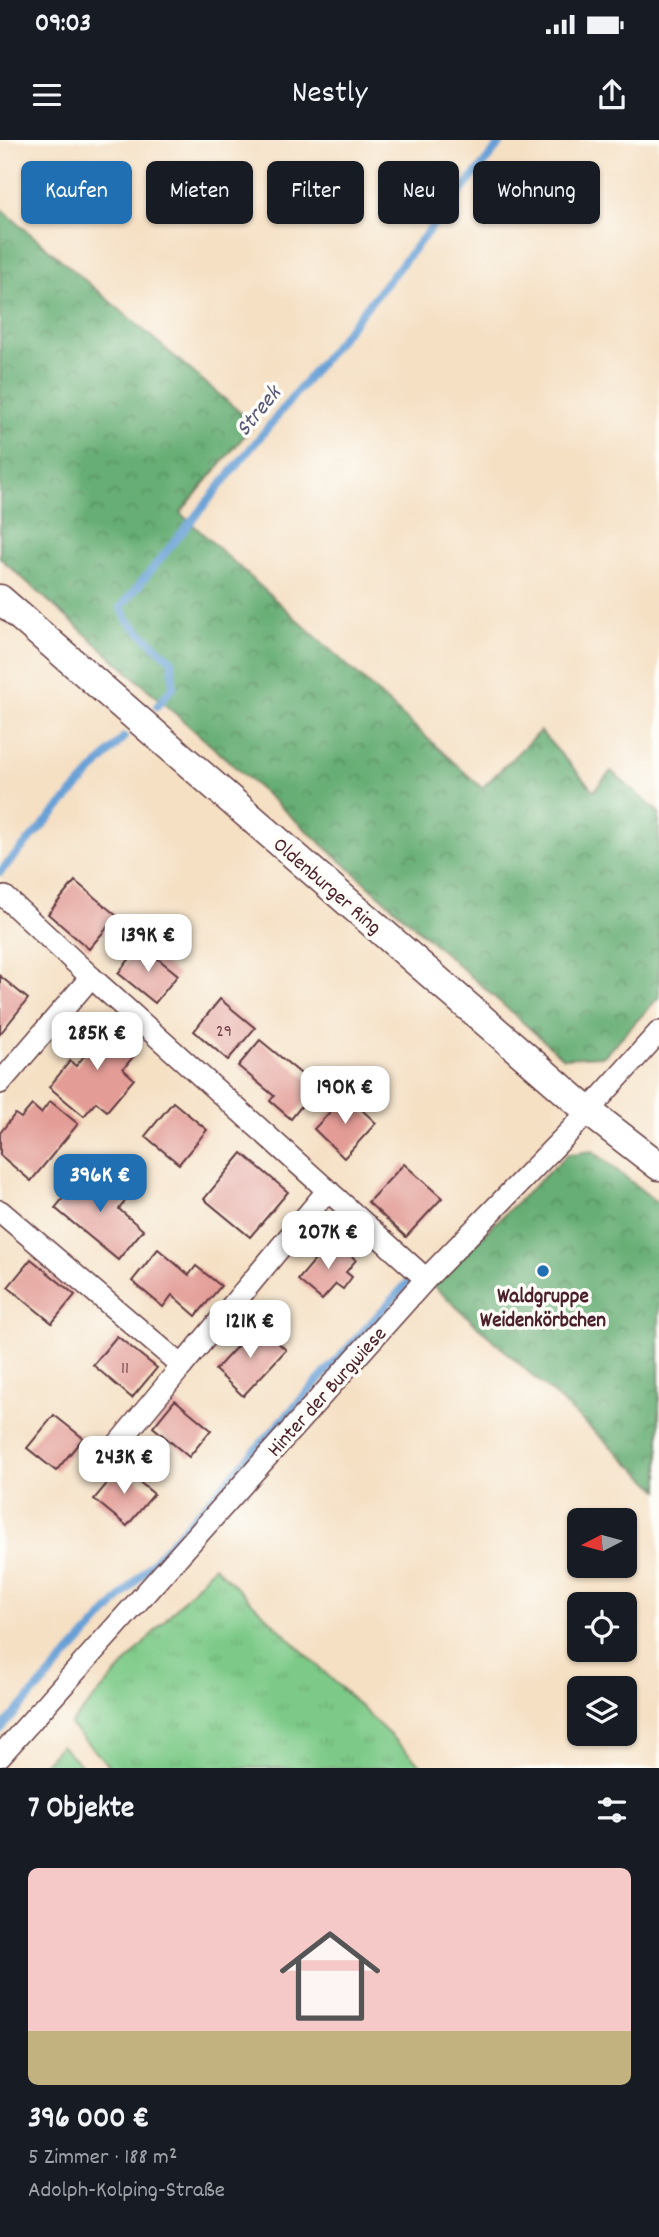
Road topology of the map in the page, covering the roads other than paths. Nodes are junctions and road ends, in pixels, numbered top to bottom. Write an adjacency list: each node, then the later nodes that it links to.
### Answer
1 (0, 599): 6 (main road, Oldenburger Ring)
2 (5, 897): 3 (street)
3 (91, 977): 5 (street); 8 (street)
4 (659, 1032): 6 (street, Hinter der Burgwiese)
5 (0, 1083)
6 (589, 1111): 7 (main road, Oldenburger Ring); 10 (street, Hinter der Burgwiese)
7 (659, 1166)
8 (328, 1190): 10 (street); 11 (street)
9 (3, 1221): 11 (street)
10 (426, 1279): 13 (street, Hinter der Burgwiese)
11 (182, 1366): 12 (street)
12 (117, 1445)
13 (0, 1756)

